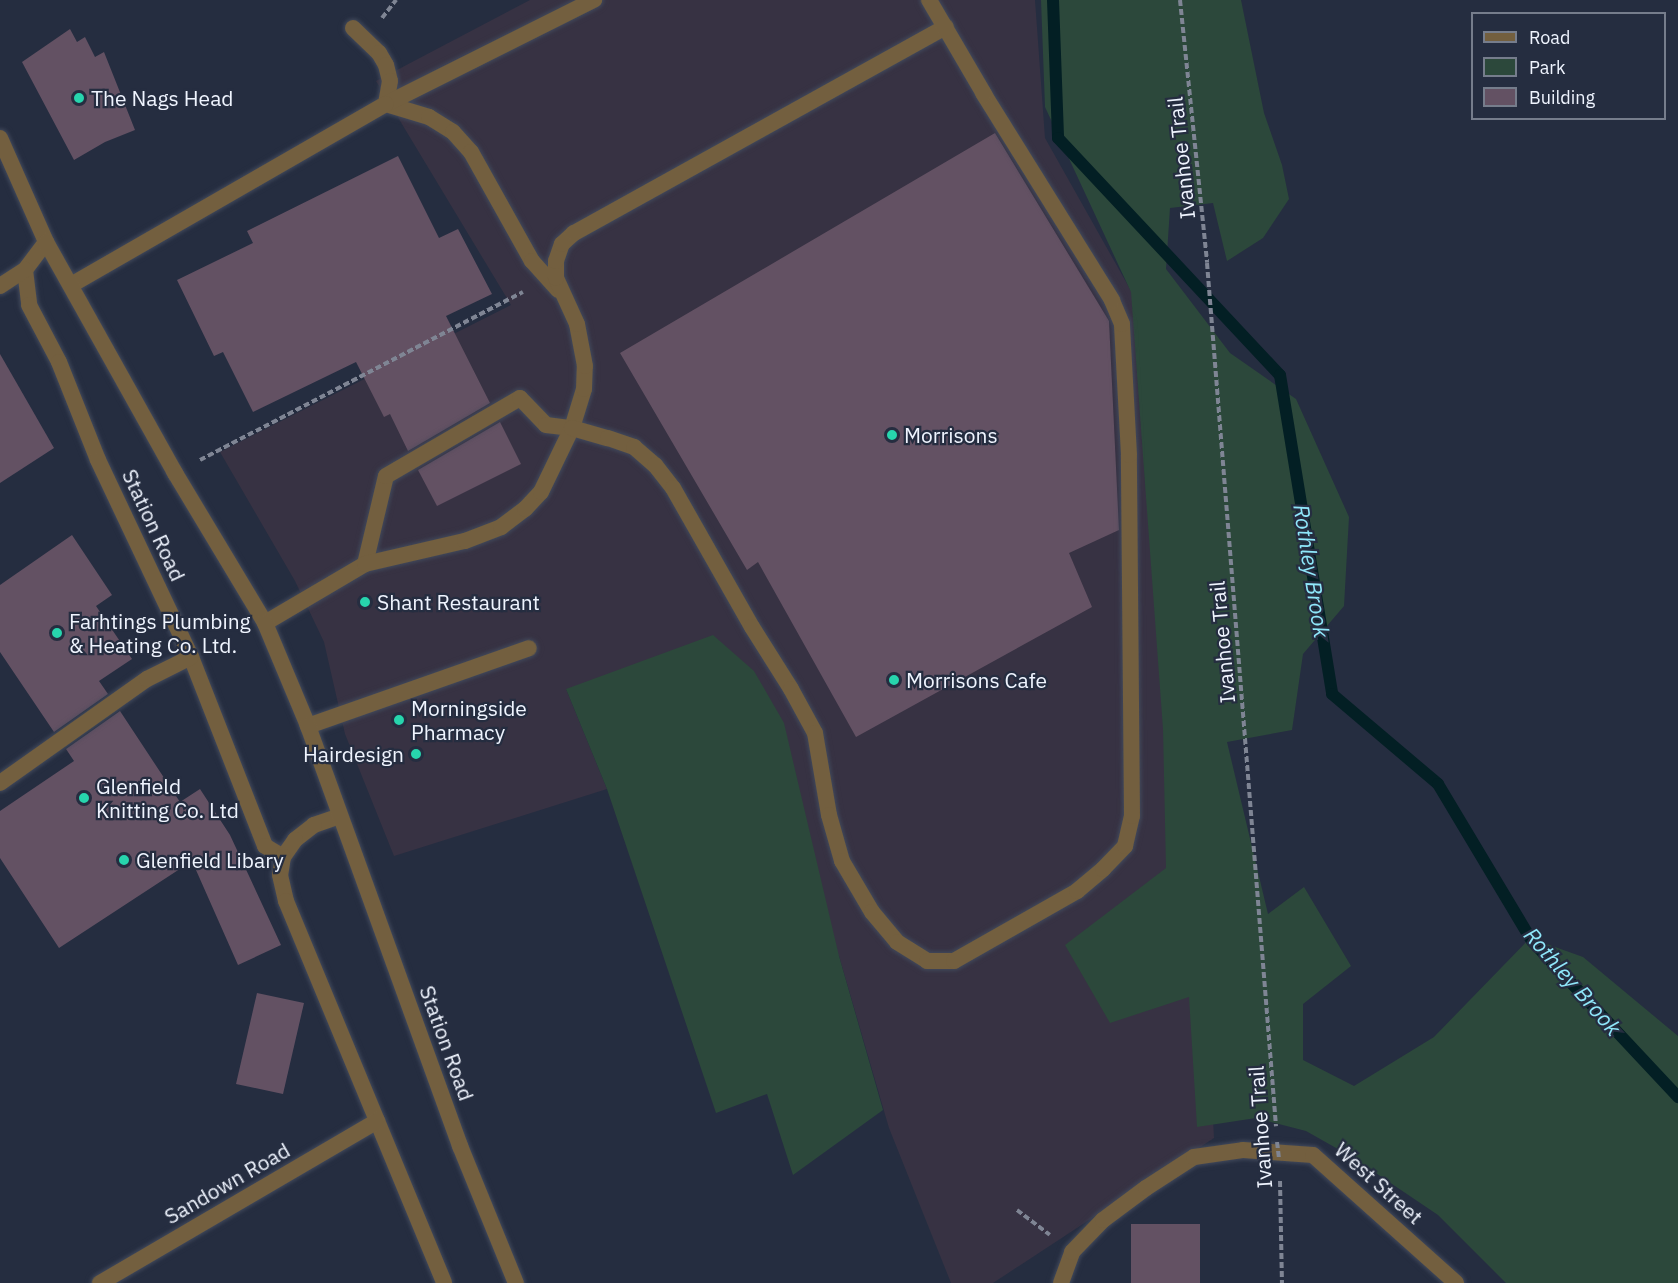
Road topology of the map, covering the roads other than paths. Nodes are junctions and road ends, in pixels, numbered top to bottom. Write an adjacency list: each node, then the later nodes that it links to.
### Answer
1 (594, 0): 5 (street)
2 (929, 0): 3 (street)
3 (946, 27): 11 (street); 12 (street)
4 (353, 28): 5 (street)
5 (386, 104): 9 (street); 11 (street)
6 (0, 138): 7 (street, Station Road)
7 (46, 243): 8 (street); 9 (street, Station Road)
8 (25, 270): 10 (street); 16 (street, Station Road)
9 (71, 285): 14 (street, Station Road)
10 (0, 286)
11 (563, 296): 12 (street)
12 (572, 428): 13 (street); 13 (street)
13 (365, 564): 14 (street)
14 (265, 623): 17 (street, Station Road)
15 (529, 648): 17 (street)
16 (191, 657): 18 (street); 20 (street, Station Road)
17 (308, 726): 19 (street, Station Road)
18 (0, 783)
19 (340, 816): 20 (street); 24 (street, Station Road)
20 (283, 856): 21 (street)
21 (377, 1121): 22 (street, Sandown Road); 23 (street)
22 (100, 1283)
23 (444, 1283)
24 (516, 1283)
25 (1061, 1283): 26 (street, West Street)
26 (1456, 1283)

